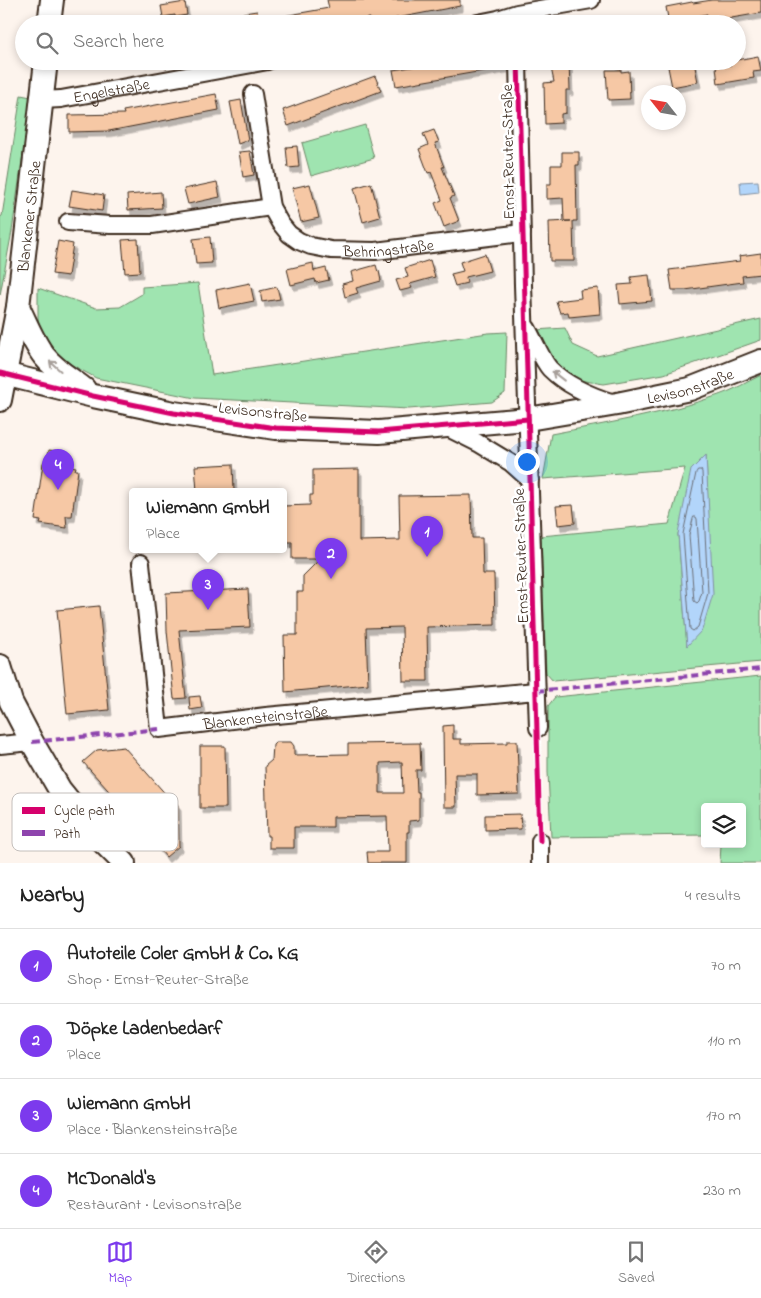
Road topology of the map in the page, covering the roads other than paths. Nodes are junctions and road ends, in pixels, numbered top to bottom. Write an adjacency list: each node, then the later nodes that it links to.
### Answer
1 (52, 0): 4 (main road)
2 (591, 0): 3 (street)
3 (517, 12)
4 (51, 15)
5 (45, 70): 9 (main road, Blankener Straße)
6 (219, 70): 9 (street, Engelstraße)
7 (518, 70): 12 (street, Ernst-Reuter-Straße)
8 (253, 94): 10 (street, Behringstraße)
9 (42, 100): 13 (main road, Blankener Straße)
10 (271, 207): 11 (street); 12 (street, Behringstraße)
11 (68, 222)
12 (522, 233): 14 (street, Ernst-Reuter-Straße)
13 (18, 307): 16 (main road, Blankener Straße); 17 (main road, Levisonstraße, one-way to 13)
14 (525, 324): 19 (street, one-way to 14); 20 (street, Ernst-Reuter-Straße)
15 (761, 362): 19 (main road, Levisonstraße)
16 (3, 374): 17 (main road, Levisonstraße); 18 (main road, Blankener Straße)
17 (93, 396): 21 (main road, Levisonstraße)
18 (0, 400)
19 (617, 404): 20 (main road, Levisonstraße)
20 (528, 419): 21 (main road, Levisonstraße); 22 (street, Ernst-Reuter-Straße)
21 (444, 426): 22 (street)
22 (530, 480): 25 (street, Ernst-Reuter-Straße)
23 (141, 563): 25 (street, Blankensteinstraße)
24 (0, 666): 27 (main road)
25 (536, 691): 26 (street, Ernst-Reuter-Straße)
26 (538, 728)
27 (32, 742): 28 (street); 29 (main road)
28 (0, 745)
29 (62, 793)
30 (540, 841): 33 (street)
31 (112, 851): 32 (main road)
32 (124, 863)
33 (540, 863)

